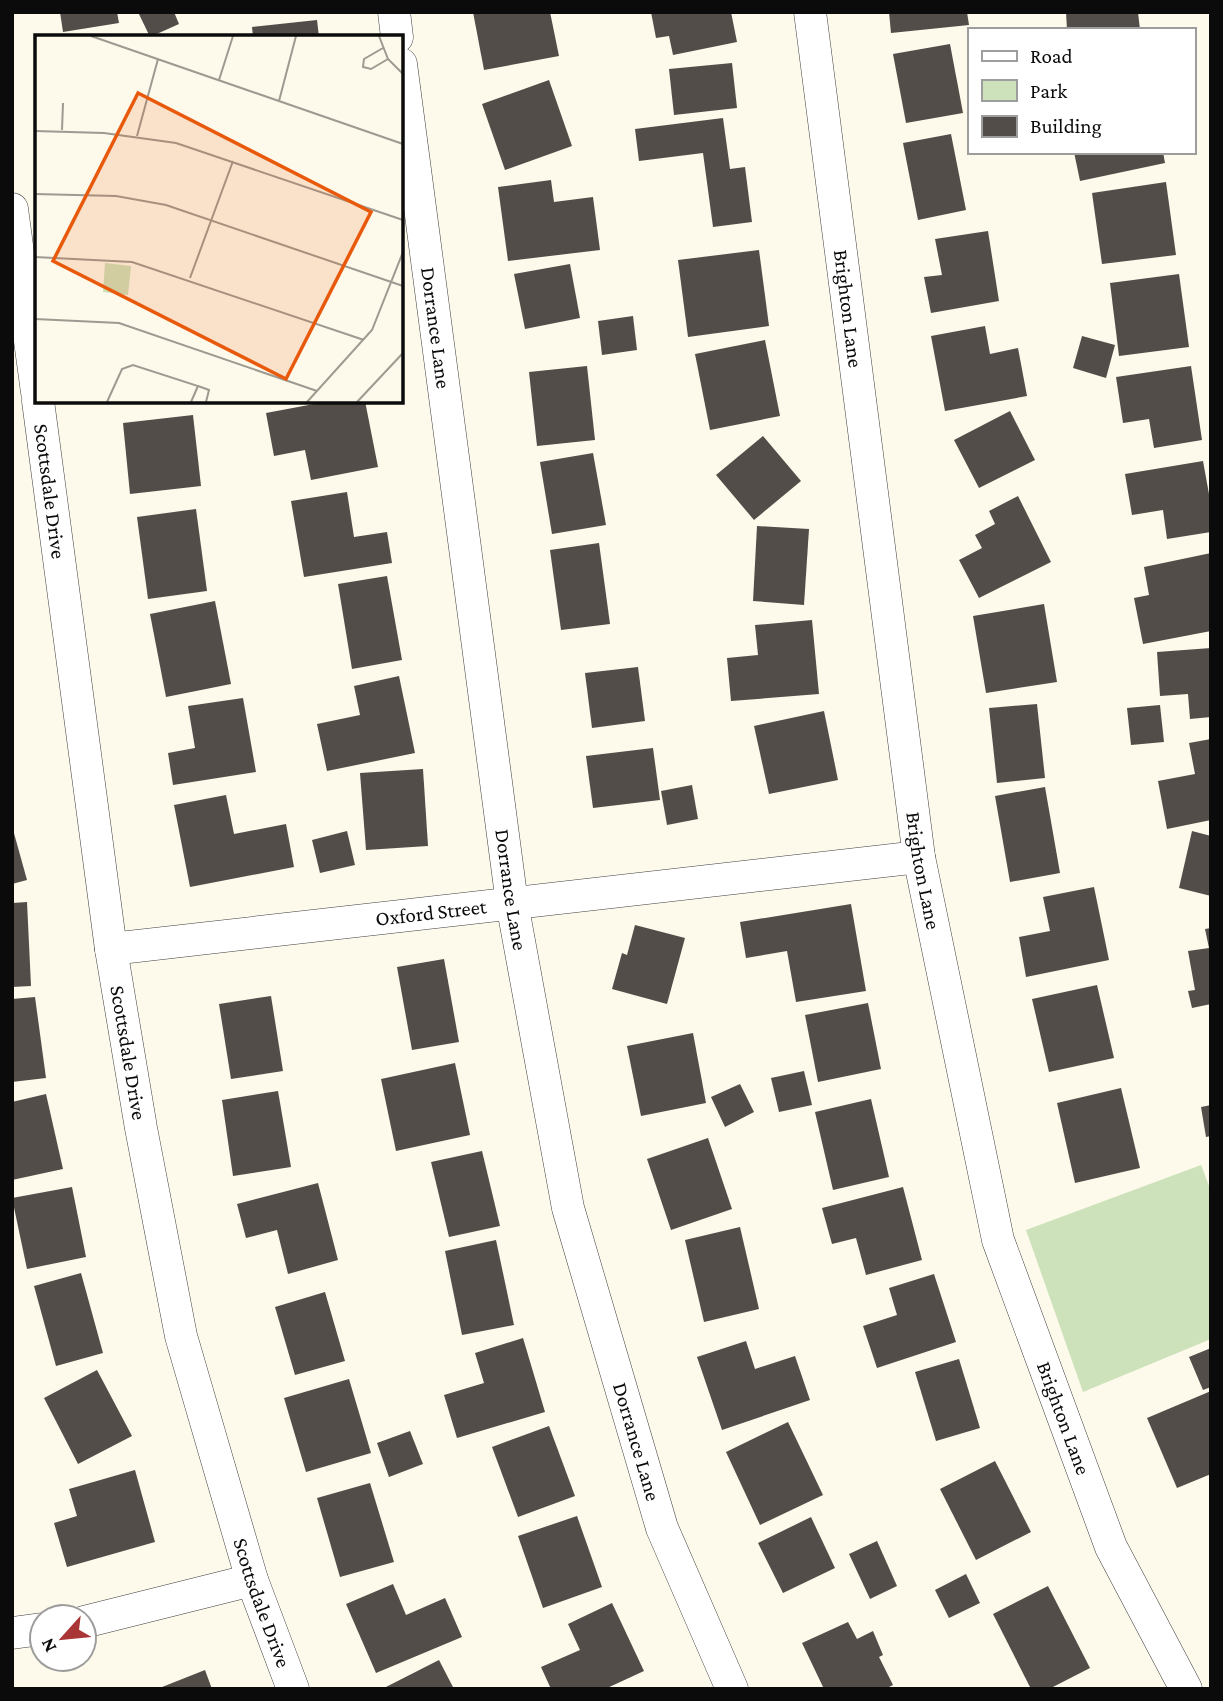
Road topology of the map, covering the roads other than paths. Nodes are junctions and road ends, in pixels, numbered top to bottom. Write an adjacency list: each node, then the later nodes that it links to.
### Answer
1 (394, 12): 3 (street)
2 (810, 12): 8 (street, Brighton Lane)
3 (397, 35)
4 (402, 72): 9 (street, Dorrance Lane)
5 (12, 209): 6 (street)
6 (35, 377)
7 (38, 402): 10 (street, Scottsdale Drive)
8 (919, 858): 9 (street, Oxford Street); 15 (street, Brighton Lane)
9 (512, 902): 10 (street, Oxford Street); 14 (street, Dorrance Lane)
10 (111, 949): 11 (street, Scottsdale Drive)
11 (252, 1580): 12 (street); 13 (street, Scottsdale Drive)
12 (98, 1618)
13 (293, 1689)
14 (732, 1689)
15 (1186, 1689)

